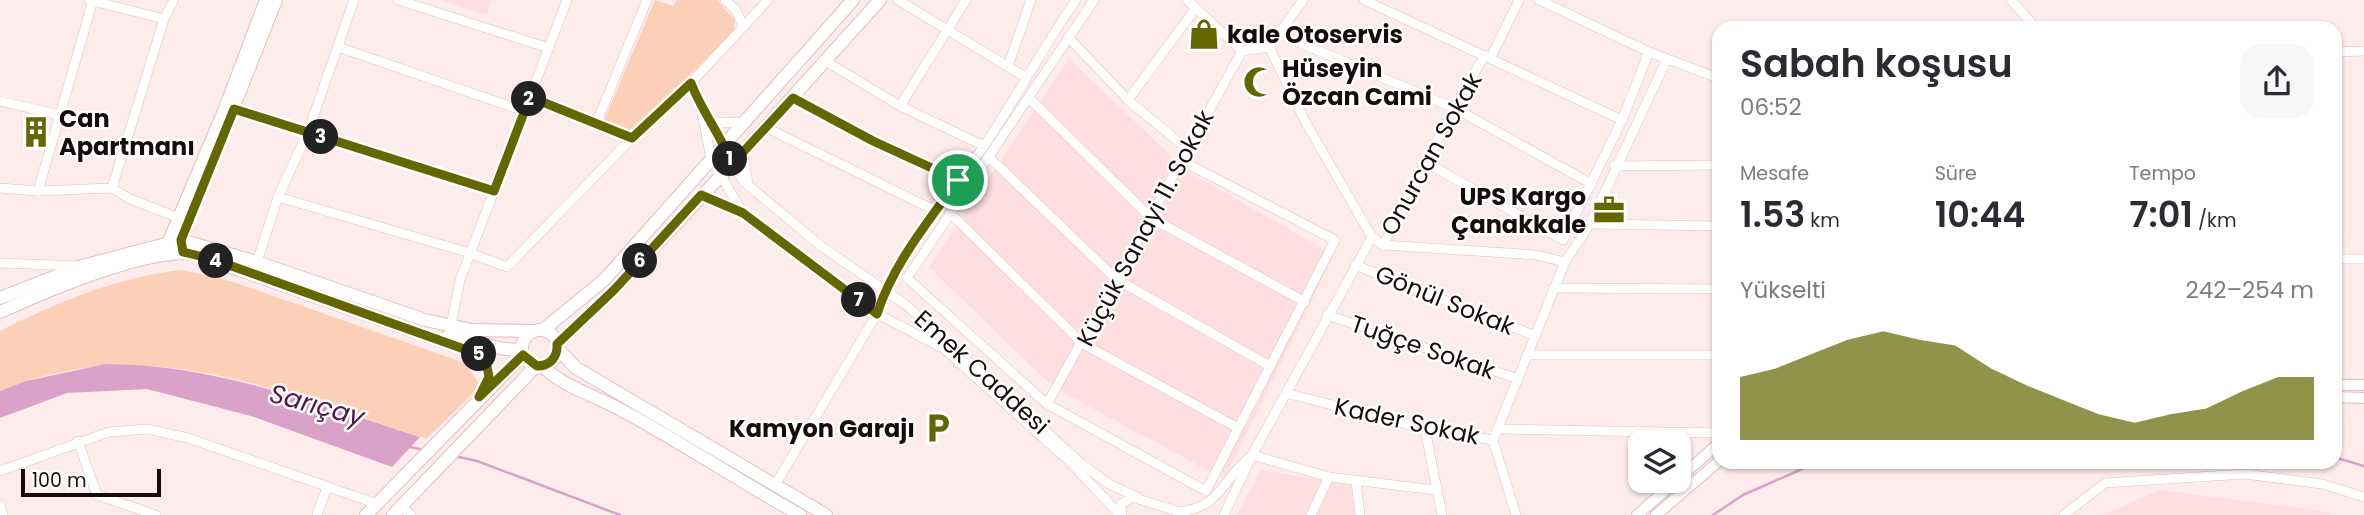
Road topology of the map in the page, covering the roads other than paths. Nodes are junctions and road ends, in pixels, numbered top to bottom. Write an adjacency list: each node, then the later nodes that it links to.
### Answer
1 (91, 0): 25 (street); 55 (street)
2 (174, 0): 25 (street)
3 (265, 0): 87 (main road)
4 (276, 0): 52 (main road)
5 (354, 0): 31 (street)
6 (398, 0): 32 (street)
7 (567, 0): 32 (street)
8 (647, 0): 59 (street)
9 (725, 0): 27 (street)
10 (768, 0): 27 (street)
11 (853, 0): 57 (main road)
12 (880, 0): 40 (main road)
13 (898, 0): 28 (street)
14 (966, 0): 28 (street)
15 (1031, 0): 41 (street)
16 (1076, 0): 43 (street)
17 (1094, 0): 30 (street)
18 (1188, 0): 24 (street)
19 (1303, 0): 29 (street)
20 (1364, 0): 38 (street)
21 (1519, 0): 38 (street, Onurcan Sokak)
22 (1539, 0): 36 (street)
23 (2011, 0): 26 (street)
24 (1195, 9): 34 (street); 48 (street)
25 (164, 19): 79 (street)
26 (2030, 21)
27 (743, 26): 44 (street)
28 (948, 29): 41 (street); 50 (street)
29 (1279, 34): 33 (street); 51 (street)
30 (1068, 37): 46 (street); 48 (street)
31 (338, 47): 53 (street); 61 (street)
32 (549, 47): 45 (street)
33 (1269, 47): 34 (street); 91 (street)
34 (1242, 51): 65 (street, Küçük Sanayi 11. Sokak)
35 (2364, 51): 37 (street)
36 (1649, 52): 39 (street); 56 (street)
37 (2342, 52)
38 (1488, 56): 51 (street, Onurcan Sokak); 56 (street)
39 (1667, 59): 42 (street); 73 (street)
40 (827, 62): 47 (main road); 50 (street)
41 (1008, 66): 43 (street)
42 (1712, 76)
43 (1025, 77): 64 (street)
44 (691, 83): 54 (street); 62 (street)
45 (530, 97): 53 (street); 59 (street)
46 (1029, 97): 67 (street); 88 (street)
47 (793, 98): 60 (main road); 75 (street)
48 (1128, 100): 65 (street)
49 (0, 101): 55 (street)
50 (900, 106): 64 (street)
51 (1454, 108): 70 (street, Onurcan Sokak); 77 (street)
52 (234, 109): 61 (street); 93 (main road)
53 (524, 111): 81 (street)
54 (702, 112): 58 (street, Emek Caddesi); 68 (street, Emek Caddesi)
55 (59, 115): 80 (street)
56 (1622, 120): 77 (street)
57 (744, 122): 58 (street); 63 (main road)
58 (709, 123): 63 (street, Emek Caddesi)
59 (596, 124): 62 (street)
60 (765, 127): 66 (main road); 84 (street)
61 (307, 132): 81 (street); 83 (street)
62 (632, 138): 95 (street)
63 (725, 145): 68 (main road); 71 (street, Emek Caddesi)
64 (984, 146): 75 (street)
65 (1186, 148): 69 (street, Küçük Sanayi 11. Sokak)
66 (743, 152): 71 (main road); 76 (street)
67 (990, 158): 86 (street); 103 (street)
68 (711, 159): 74 (street, Emek Caddesi); 113 (main road)
69 (1180, 160): 88 (street, Küçük Sanayi 11. Sokak); 108 (street)
70 (1427, 163): 77 (street); 92 (street, Onurcan Sokak)
71 (732, 164): 74 (main road); 76 (street, Emek Caddesi)
72 (1712, 165): 73 (street)
73 (1614, 166): 89 (street)
74 (720, 175): 82 (main road); 85 (street, Emek Caddesi)
75 (958, 180): 84 (street)
76 (748, 184): 105 (street, Emek Caddesi)
77 (1592, 184)
78 (0, 188): 80 (street)
79 (112, 188): 80 (street); 87 (street)
80 (38, 191)
81 (494, 191): 95 (street)
82 (701, 195): 85 (street); 117 (main road)
83 (278, 197): 95 (street); 98 (street)
84 (936, 211): 105 (street)
85 (743, 213): 110 (street, Emek Caddesi)
86 (950, 213): 116 (street); 130 (street)
87 (179, 218): 94 (main road)
88 (1150, 218): 103 (street, Küçük Sanayi 11. Sokak); 108 (street)
89 (1590, 224): 90 (street); 99 (street)
90 (1712, 226)
91 (1372, 237): 92 (street, Onurcan Sokak); 101 (street)
92 (1383, 245): 99 (street)
93 (182, 246): 94 (main road); 98 (main road); 114 (main road)
94 (167, 248): 102 (main road); 109 (main road)
95 (470, 253): 112 (street)
96 (2342, 259): 97 (street)
97 (2364, 259)
98 (257, 262): 112 (main road)
99 (1565, 262): 104 (street)
100 (0, 263): 102 (street)
101 (1355, 265): 111 (street); 115 (street, Gönül Sokak)
102 (82, 266): 107 (main road)
103 (1116, 279): 116 (street, Küçük Sanayi 11. Sokak); 122 (street)
104 (1553, 288): 106 (street); 115 (street)
105 (885, 289): 110 (street); 148 (street, Emek Caddesi)
106 (1712, 289)
107 (0, 298)
108 (1305, 302): 122 (street)
109 (0, 312)
110 (877, 314): 144 (street); 152 (street, Emek Caddesi)
111 (1328, 315): 123 (street, Tuğçe Sokak); 126 (street)
112 (451, 326): 113 (main road)
113 (538, 331): 117 (main road); 118 (main road)
114 (420, 332): 118 (main road); 127 (main road)
115 (1536, 336): 119 (street)
116 (1083, 344): 130 (street, Küçük Sanayi 11. Sokak); 131 (street)
117 (557, 347): 121 (main road); 144 (main road)
118 (522, 352): 121 (main road); 127 (main road)
119 (1527, 355): 120 (street); 123 (street)
120 (1712, 355)
121 (540, 366): 153 (main road); 159 (main road)
122 (1270, 366): 131 (street)
123 (1518, 379): 133 (street)
124 (2342, 385): 125 (street)
125 (2364, 385)
126 (1286, 393): 132 (street, Kader Sokak); 138 (street)
127 (479, 397): 150 (main road)
128 (2342, 397): 129 (street)
129 (2364, 398)
130 (1047, 404): 131 (street)
131 (1238, 428)
132 (1425, 429): 135 (street, Kader Sokak); 146 (street)
133 (1497, 429): 134 (street); 135 (street)
134 (1712, 433)
135 (1493, 440): 166 (street, Kader Sokak)
136 (78, 441): 141 (street); 145 (street); 156 (street)
137 (1712, 449): 140 (street)
138 (1252, 455): 142 (street); 154 (street); 162 (street)
139 (1712, 467): 168 (street)
140 (1691, 468)
141 (0, 471)
142 (1329, 477): 143 (street); 163 (street)
143 (1356, 481): 146 (street); 164 (street)
144 (775, 485): 160 (main road)
145 (327, 487): 150 (street); 157 (street)
146 (1435, 491): 165 (street)
147 (1662, 493): 167 (street)
148 (1132, 497): 152 (street); 154 (street, Emek Caddesi); 161 (street)
149 (2364, 497): 169 (street)
150 (381, 500): 158 (main road)
151 (0, 505): 155 (street)
152 (1108, 511): 161 (street, Emek Caddesi)
153 (402, 512)
154 (1183, 513)
155 (3, 515)
156 (156, 515)
157 (317, 515)
158 (366, 515)
159 (800, 515)
160 (827, 515)
161 (1121, 515)
162 (1224, 515)
163 (1311, 515)
164 (1360, 515)
165 (1442, 515)
166 (1516, 515)
167 (1637, 515)
168 (1656, 515)
169 (2064, 515)

